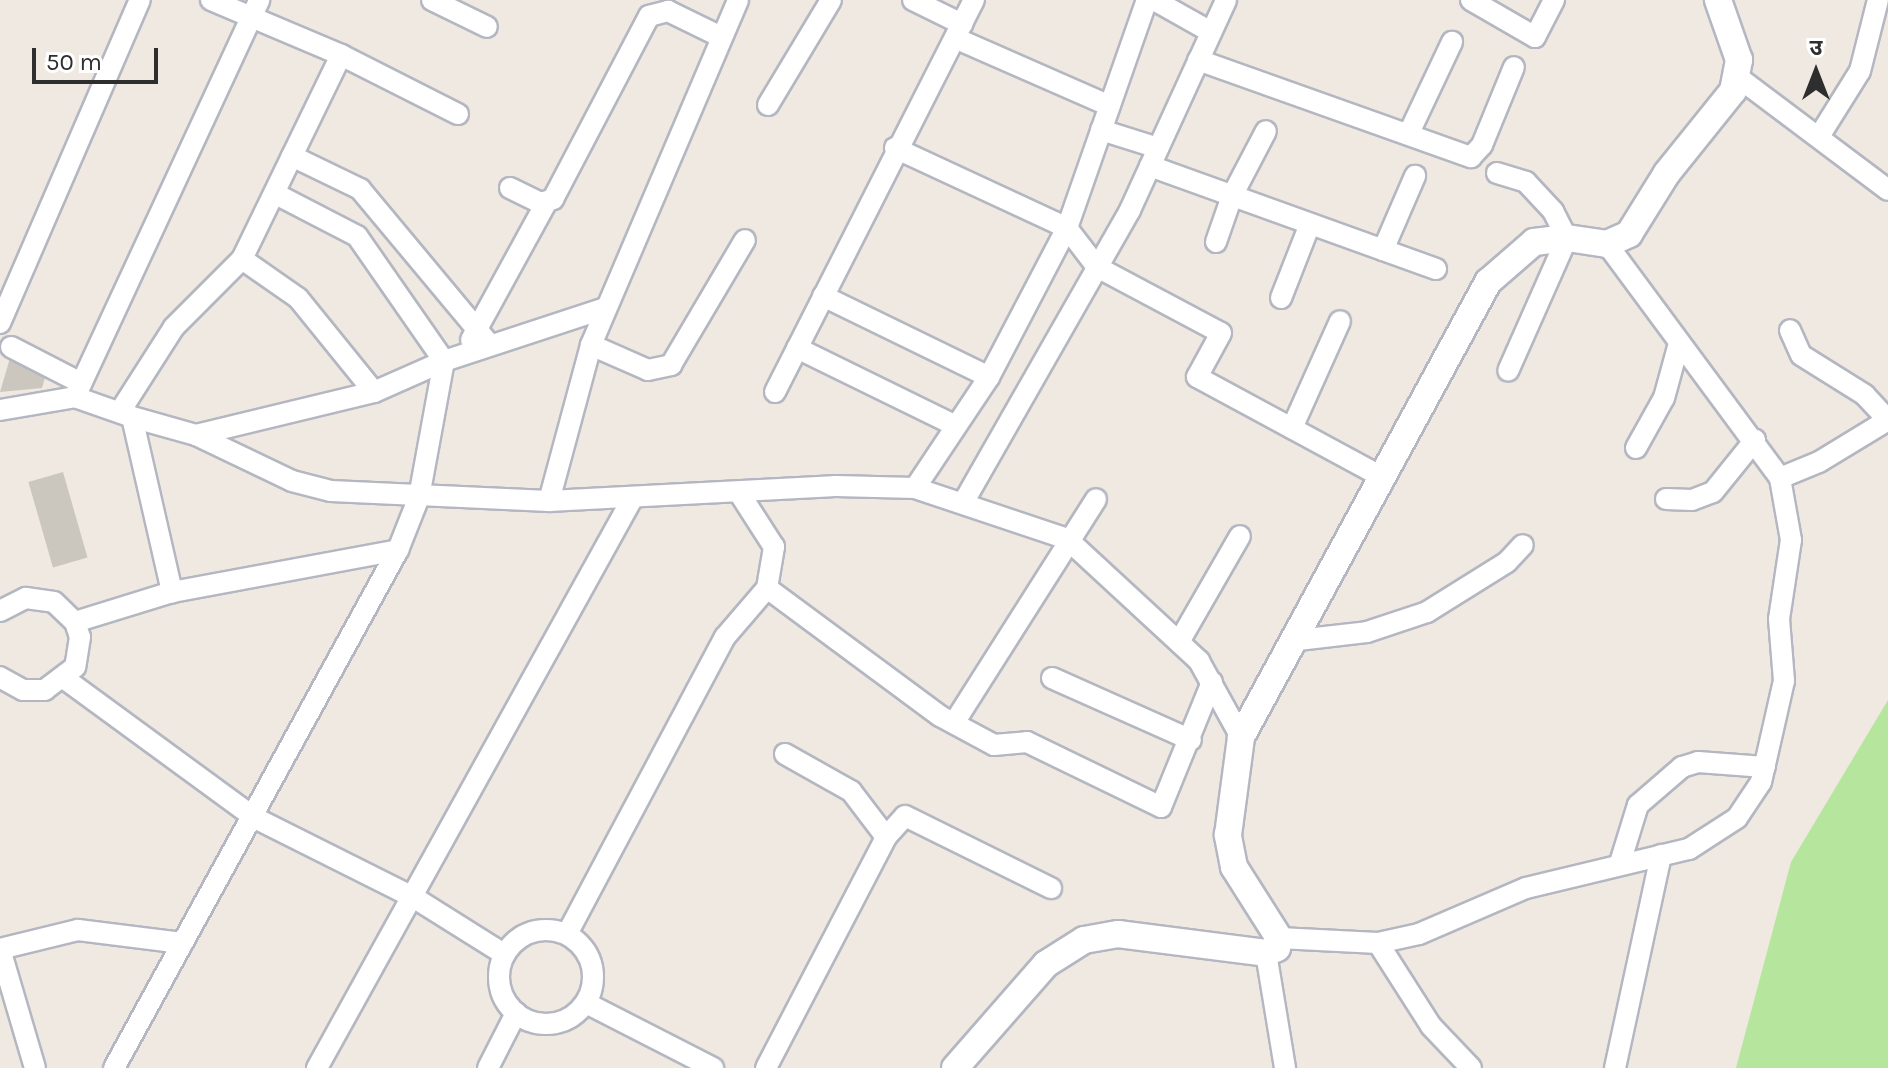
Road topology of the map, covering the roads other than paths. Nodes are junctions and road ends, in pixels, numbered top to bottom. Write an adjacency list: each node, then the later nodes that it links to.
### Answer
1 (140, 0): 56 (street)
2 (211, 0): 15 (street)
3 (432, 0): 16 (street)
4 (738, 0): 19 (street)
5 (831, 0): 25 (street)
6 (913, 0): 17 (street)
7 (974, 0): 17 (street)
8 (1147, 0): 26 (street)
9 (1154, 0): 18 (street)
10 (1226, 0): 18 (street)
11 (1471, 0): 12 (street)
12 (1554, 0)
13 (1718, 0): 24 (street)
14 (1878, 0): 31 (street)
15 (255, 9): 21 (street); 66 (street)
16 (487, 27)
17 (958, 31): 26 (street); 32 (street)
18 (1211, 32): 22 (street)
19 (719, 36): 41 (street); 54 (street)
20 (1452, 42): 30 (street)
21 (341, 55): 27 (street); 33 (street)
22 (1198, 60): 30 (street); 34 (street)
23 (1514, 67): 30 (street)
24 (1739, 78): 31 (street); 47 (street)
25 (768, 105)
26 (1110, 106): 28 (street)
27 (458, 114)
28 (1101, 130): 34 (street); 43 (street)
29 (1266, 131): 40 (street)
30 (1409, 133)
31 (1820, 135): 38 (street)
32 (895, 148): 43 (street); 52 (street)
33 (292, 156): 39 (street); 58 (street)
34 (1154, 157): 40 (street); 50 (street)
35 (1497, 173): 44 (street)
36 (1415, 176): 48 (street)
37 (510, 188): 41 (street)
38 (1888, 190)
39 (276, 194): 49 (street); 63 (street)
40 (1232, 196): 42 (street); 46 (street)
41 (546, 203): 58 (street)
42 (1310, 224): 48 (street); 53 (street)
43 (1067, 228): 50 (street); 65 (street)
44 (1567, 238): 47 (street); 64 (street); 76 (street)
45 (745, 240): 60 (street)
46 (1216, 242)
47 (1607, 244): 59 (street)
48 (1383, 250): 51 (street)
49 (242, 259): 67 (street); 70 (street)
50 (1097, 267): 72 (street); 85 (street)
51 (1436, 269)
52 (823, 296): 62 (street); 65 (street)
53 (1281, 298)
54 (605, 308): 58 (street); 60 (street)
55 (1340, 321): 72 (street)
56 (0, 323)
57 (1790, 330): 77 (street)
58 (483, 337): 63 (street)
59 (1679, 343): 74 (street); 75 (street)
60 (591, 345): 84 (street)
61 (11, 347): 66 (street)
62 (797, 348): 68 (street); 71 (street)
63 (444, 361): 67 (street); 80 (street)
64 (1508, 371)
65 (989, 377): 71 (street)
66 (78, 390): 69 (street); 70 (street)
67 (374, 392): 73 (street)
68 (775, 392)
69 (0, 410)
70 (126, 414): 73 (street); 91 (street)
71 (956, 426): 78 (street)
72 (1292, 428): 76 (street)
73 (196, 435): 80 (street)
74 (1755, 440): 77 (street); 83 (street)
75 (1636, 448)
76 (1384, 478): 94 (street)
77 (1780, 478): 104 (street)
78 (915, 488): 79 (street); 85 (street)
79 (740, 494): 81 (street); 90 (street)
80 (419, 497): 84 (street); 89 (street)
81 (632, 499): 84 (street); 110 (street)
82 (1096, 499): 87 (street)
83 (1666, 499)
84 (549, 501)
85 (963, 503): 87 (street)
86 (1240, 536): 95 (street)
87 (1067, 539): 95 (street); 100 (street)
88 (1523, 545): 94 (street)
89 (398, 550): 91 (street); 105 (street)
90 (767, 588): 100 (street); 111 (street)
91 (172, 592): 93 (street)
92 (0, 609): 93 (street)
93 (75, 622): 98 (street)
94 (1298, 640): 101 (street)
95 (1179, 642): 99 (street)
96 (0, 677): 98 (street)
97 (1052, 678): 102 (street)
98 (65, 679): 105 (street)
99 (1212, 682): 101 (street); 102 (street)
100 (954, 723): 102 (street)
101 (1241, 737): 114 (street)
102 (1191, 740)
103 (785, 754): 106 (street)
104 (1765, 767): 107 (street); 108 (street)
105 (255, 818): 110 (street); 112 (street)
106 (886, 837): 109 (street); 123 (street)
107 (1661, 855): 108 (street); 127 (street)
108 (1620, 863): 113 (street)
109 (1051, 888)
110 (413, 897): 115 (street); 120 (street)
111 (567, 934): 115 (street); 116 (street)
112 (182, 943): 118 (street); 119 (street)
113 (1378, 943): 114 (street); 126 (street)
114 (1272, 945): 124 (street); 125 (street)
115 (504, 954): 117 (street)
116 (586, 1003): 117 (street); 122 (street)
117 (516, 1013): 121 (street)
118 (35, 1068)
119 (114, 1068)
120 (317, 1068)
121 (488, 1068)
122 (713, 1068)
123 (766, 1068)
124 (955, 1068)
125 (1285, 1068)
126 (1471, 1068)
127 (1615, 1068)

